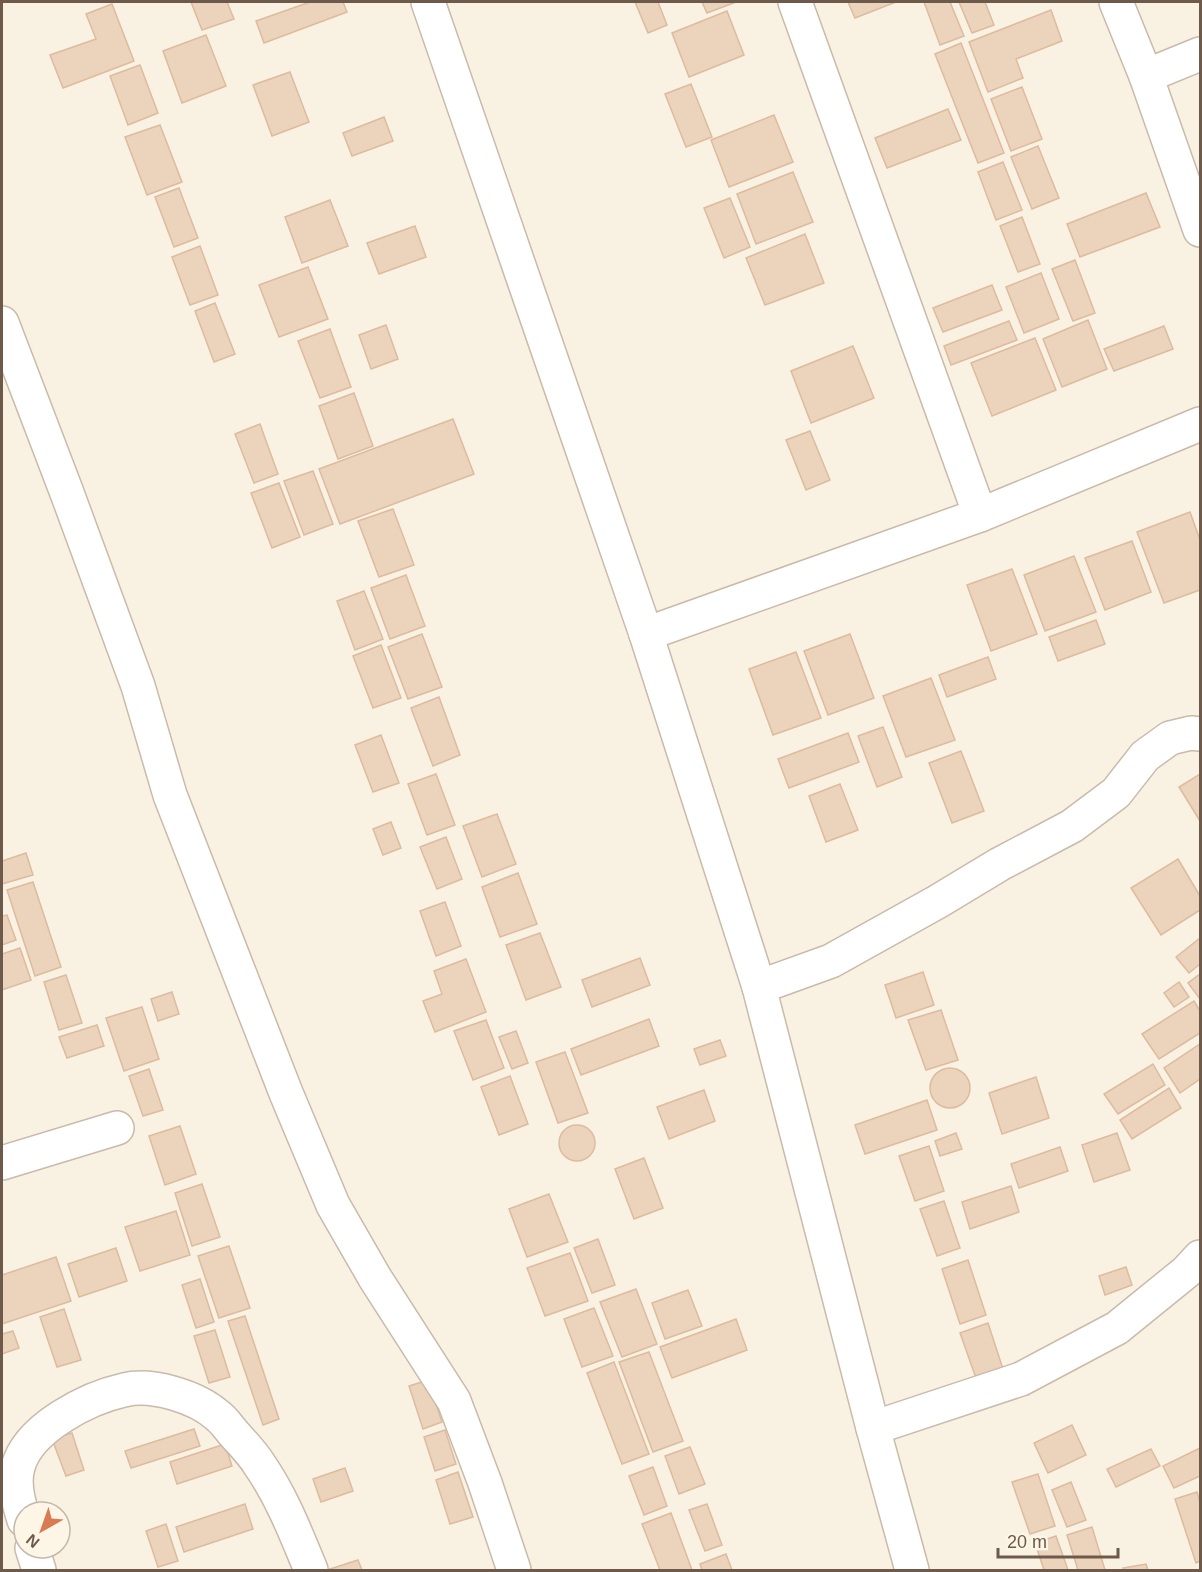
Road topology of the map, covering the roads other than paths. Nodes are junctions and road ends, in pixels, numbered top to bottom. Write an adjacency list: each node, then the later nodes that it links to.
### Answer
1 (429, 2): 10 (street)
2 (795, 2): 9 (street)
3 (1116, 2): 5 (street)
4 (1200, 54): 5 (street)
5 (1146, 76): 6 (street)
6 (1200, 230)
7 (2, 323): 19 (street)
8 (1200, 424): 9 (street)
9 (980, 515): 10 (street)
10 (646, 634): 12 (street)
11 (1200, 734): 12 (street)
12 (759, 987): 16 (street)
13 (117, 1128): 14 (street)
14 (2, 1163)
15 (1200, 1257): 16 (street)
16 (873, 1428): 20 (street)
17 (18, 1500): 18 (street)
18 (310, 1570)
19 (514, 1570)
20 (912, 1570)

